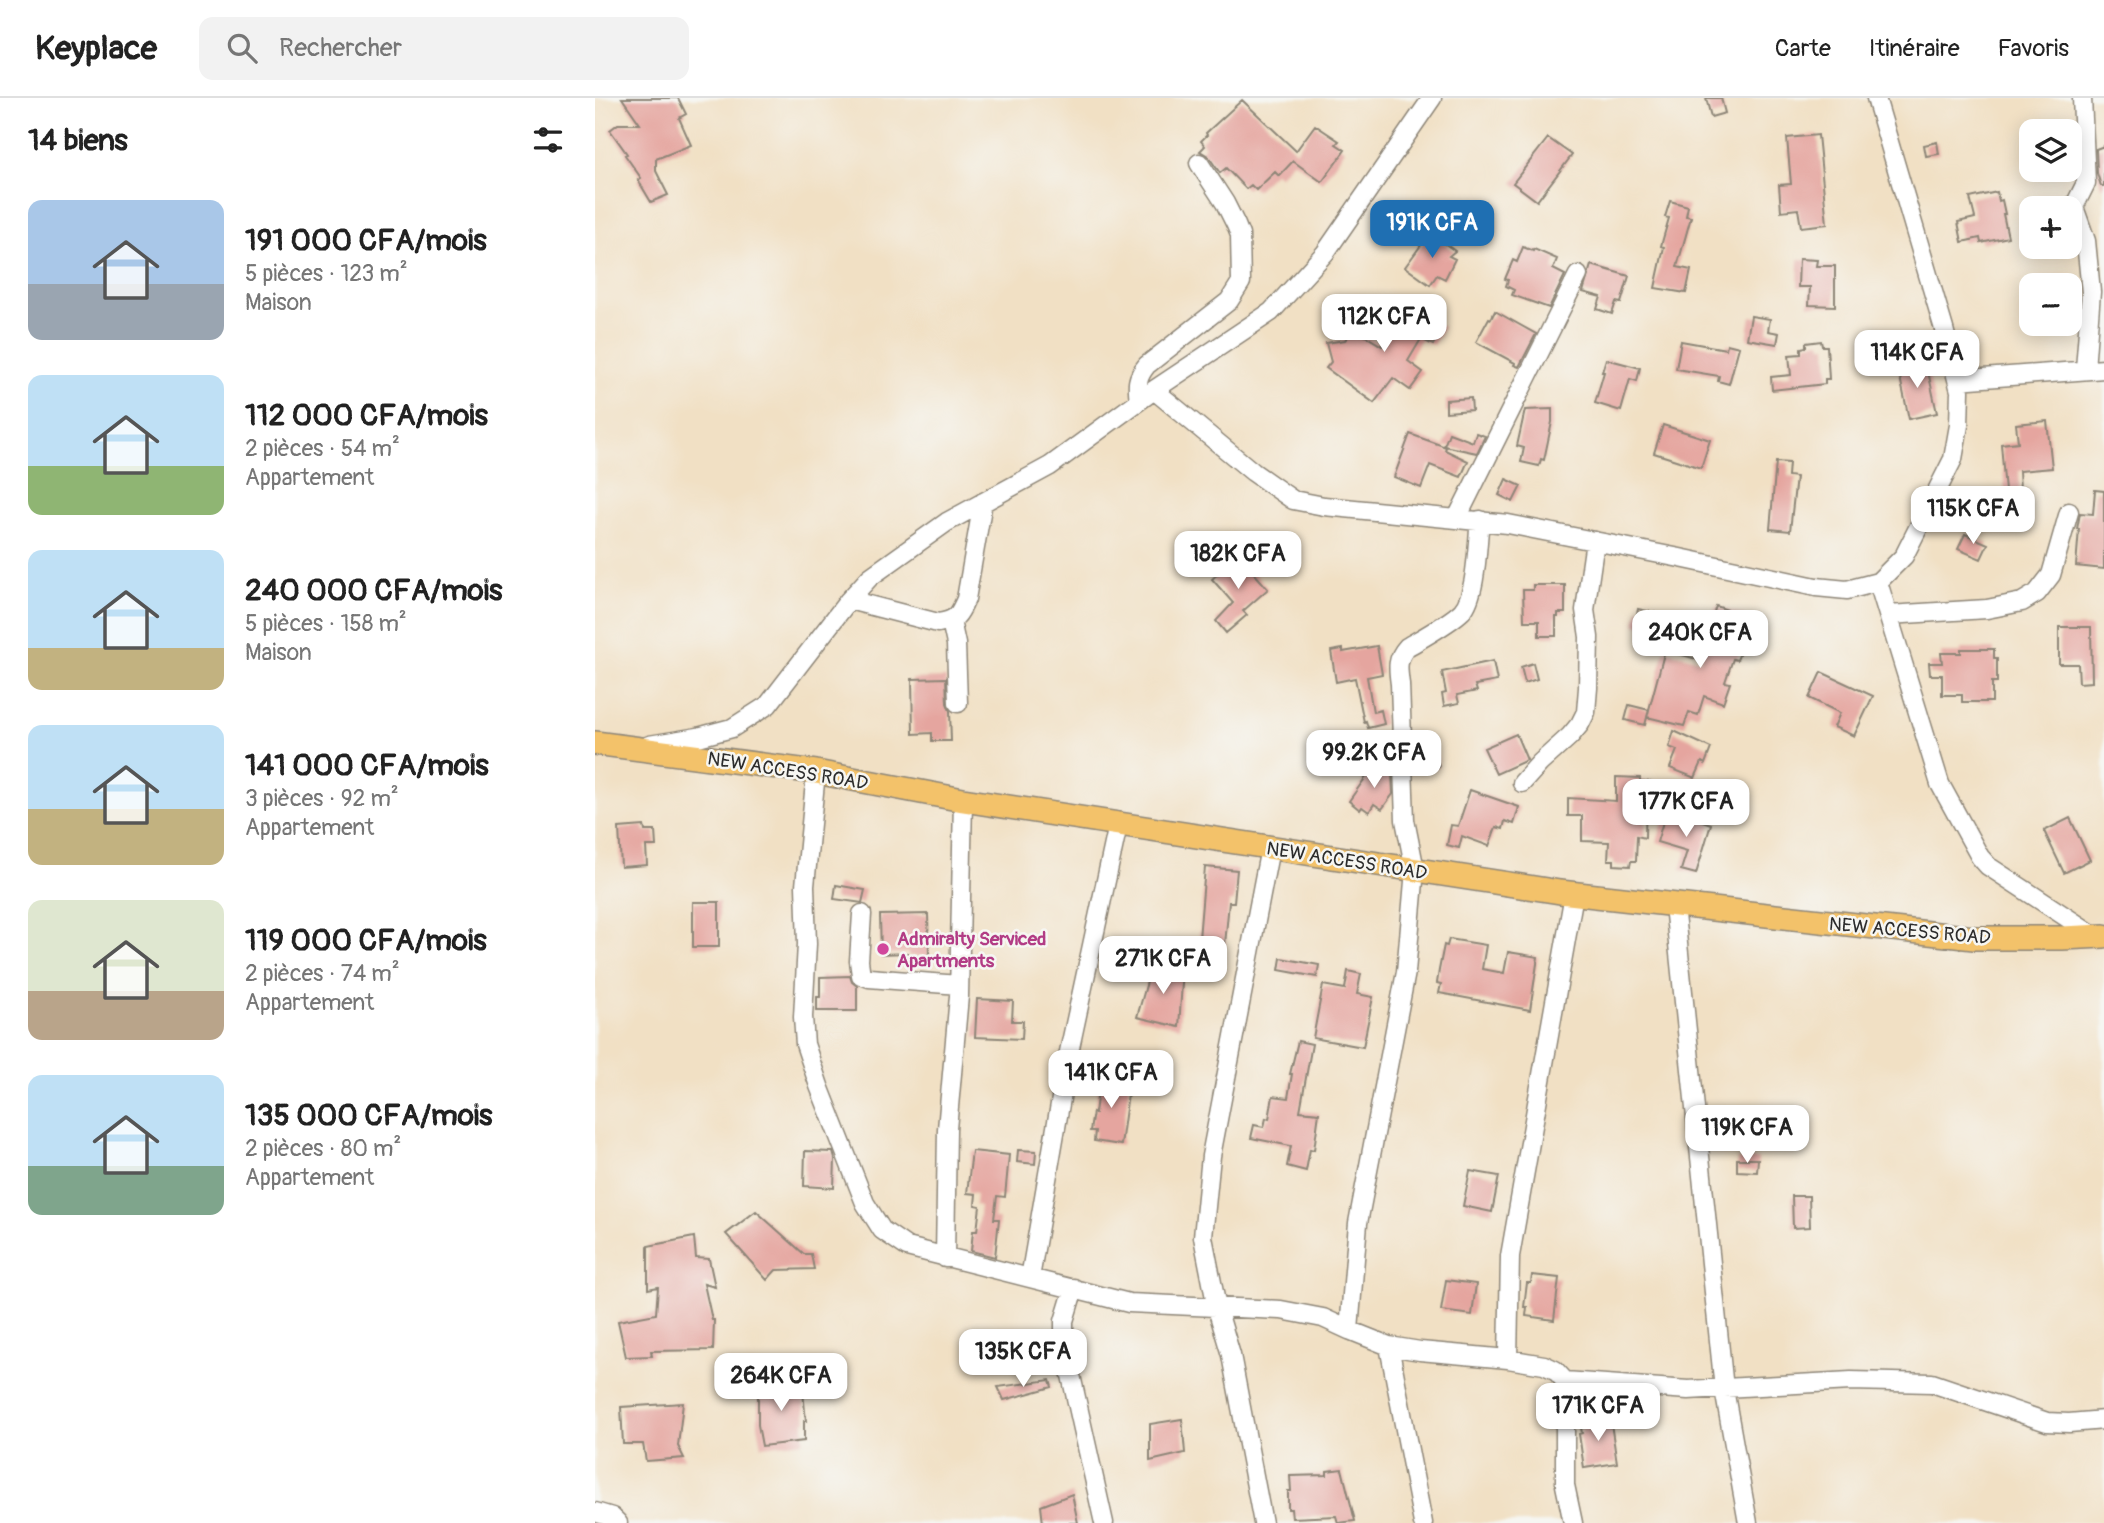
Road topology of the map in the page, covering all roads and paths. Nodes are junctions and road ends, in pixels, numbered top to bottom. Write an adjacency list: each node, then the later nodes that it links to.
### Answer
1 (1432, 98): 9 (street)
2 (1876, 98): 8 (street)
3 (2082, 98): 6 (street)
4 (1199, 163): 10 (street)
5 (1578, 275): 13 (street)
6 (2085, 369): 7 (street); 8 (street)
7 (2104, 369)
8 (1957, 380): 16 (street)
9 (1154, 390): 10 (street); 13 (street)
10 (1139, 401): 11 (street)
11 (983, 502): 17 (street); 19 (street)
12 (2070, 512): 18 (street)
13 (1457, 518): 14 (street)
14 (1480, 520): 15 (street); 28 (street)
15 (1595, 541): 16 (street); 24 (street)
16 (1878, 582): 18 (street)
17 (849, 600): 19 (street); 22 (street)
18 (1888, 615): 32 (street)
19 (951, 621): 20 (street)
20 (958, 703)
21 (595, 743): 22 (main road, NEW ACCESS ROAD)
22 (635, 747): 23 (main road, NEW ACCESS ROAD)
23 (816, 772): 25 (main road, NEW ACCESS ROAD); 34 (street)
24 (1522, 783)
25 (963, 800): 26 (main road, NEW ACCESS ROAD); 33 (street)
26 (1118, 825): 27 (main road, NEW ACCESS ROAD); 35 (street)
27 (1270, 849): 28 (main road, NEW ACCESS ROAD); 37 (street)
28 (1415, 870): 29 (main road, NEW ACCESS ROAD); 38 (street)
29 (1574, 894): 30 (main road, NEW ACCESS ROAD); 40 (street)
30 (1674, 905): 32 (main road, NEW ACCESS ROAD); 42 (street)
31 (862, 914): 33 (street)
32 (2100, 936)
33 (959, 985): 34 (street)
34 (945, 1258): 35 (street)
35 (1030, 1278): 36 (street)
36 (1074, 1288): 37 (street); 46 (street)
37 (1217, 1308): 38 (street); 47 (street)
38 (1349, 1330): 39 (street)
39 (1389, 1346): 40 (street); 48 (street)
40 (1508, 1359): 41 (street)
41 (1565, 1381): 42 (street); 49 (street)
42 (1724, 1389): 43 (street); 50 (street)
43 (2104, 1420)
44 (595, 1512): 45 (street)
45 (618, 1523)
46 (1104, 1523)
47 (1263, 1523)
48 (1423, 1523)
49 (1573, 1523)
50 (1748, 1523)

